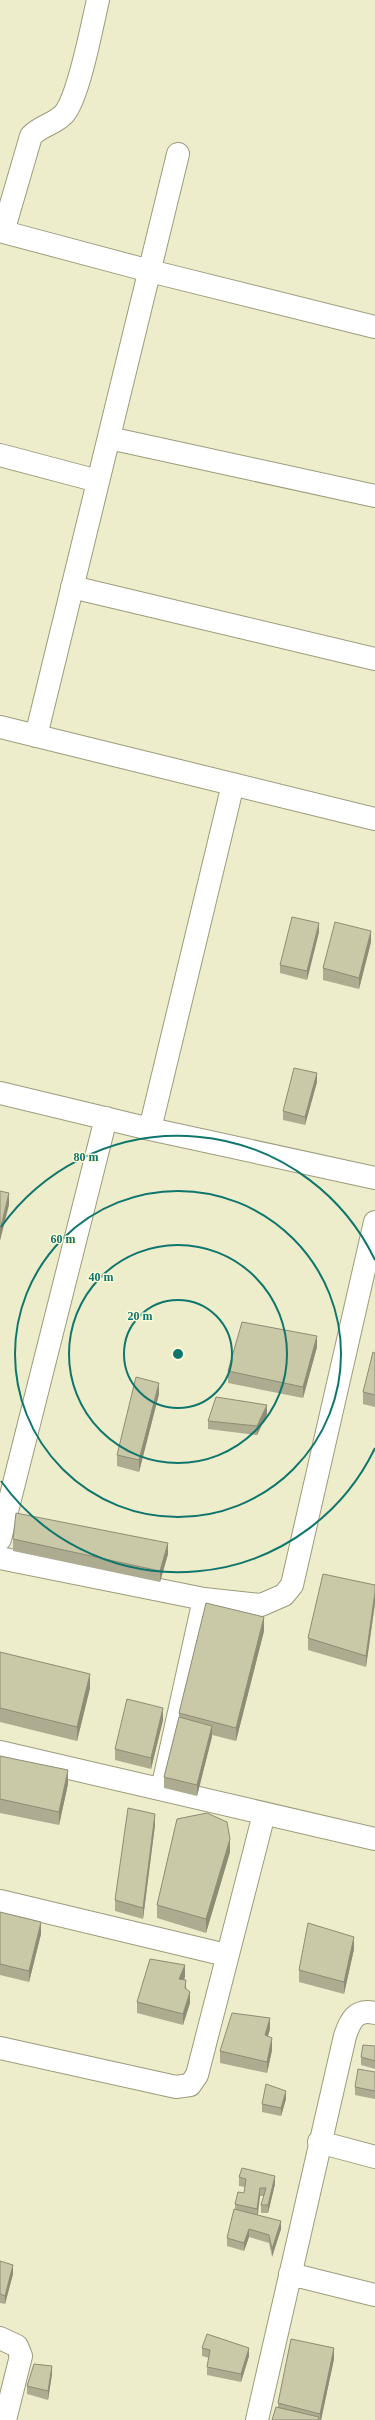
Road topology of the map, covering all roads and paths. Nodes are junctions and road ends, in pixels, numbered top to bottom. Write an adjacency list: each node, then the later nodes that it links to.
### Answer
1 (98, 0): 3 (street)
2 (178, 154): 4 (street)
3 (2, 231): 4 (street)
4 (150, 271): 5 (street); 6 (street)
5 (375, 327)
6 (109, 438): 8 (street); 9 (street)
7 (0, 455): 8 (street)
8 (98, 481): 10 (street)
9 (375, 496)
10 (72, 587): 11 (street); 13 (street)
11 (375, 659)
12 (0, 727): 13 (street)
13 (36, 736): 14 (street)
14 (233, 784): 15 (street); 18 (street)
15 (375, 819)
16 (0, 1093): 17 (street)
17 (106, 1118): 18 (street); 21 (street)
18 (150, 1129): 19 (street)
19 (375, 1178)
20 (375, 1222): 23 (street)
21 (0, 1539)
22 (0, 1558): 23 (street)
23 (204, 1599): 25 (street)
24 (0, 1752): 25 (street)
25 (162, 1791): 26 (street)
26 (264, 1814): 27 (street); 29 (street)
27 (375, 1839)
28 (0, 1901): 29 (street)
29 (226, 1955): 31 (street)
30 (375, 2013): 32 (street)
31 (0, 2048)
32 (319, 2142): 33 (street); 34 (street)
33 (375, 2157)
34 (290, 2274): 35 (street); 38 (street)
35 (375, 2294)
36 (0, 2338): 37 (street)
37 (5, 2420)
38 (257, 2420)

